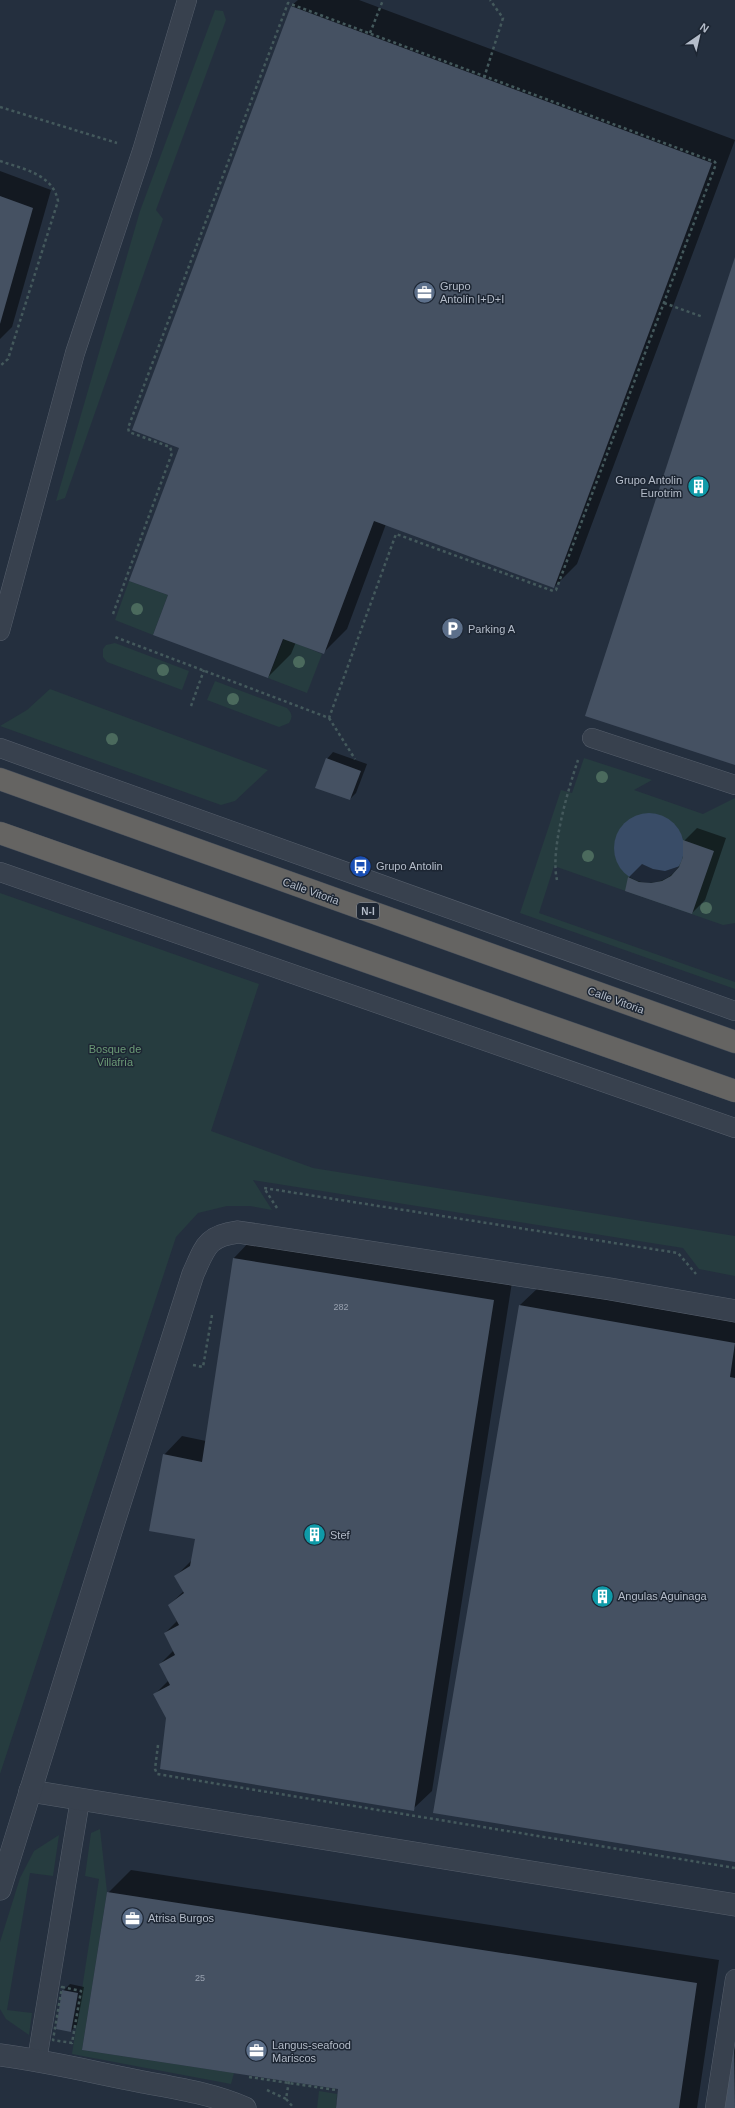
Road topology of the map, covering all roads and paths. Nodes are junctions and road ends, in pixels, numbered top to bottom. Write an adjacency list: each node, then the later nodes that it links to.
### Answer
1 (187, 0): 7 (lane)
2 (383, 0): 4 (path)
3 (490, 0): 5 (path)
4 (370, 33): 5 (path); 12 (path)
5 (484, 77): 9 (path)
6 (0, 107): 7 (path)
7 (142, 151): 13 (lane)
8 (0, 161): 11 (path)
9 (664, 303): 10 (path); 17 (path)
10 (703, 317)
11 (0, 366)
12 (113, 614)
13 (0, 631)
14 (115, 637): 15 (path)
15 (204, 670): 16 (path); 17 (path)
16 (191, 706)
17 (329, 718): 20 (path)
18 (592, 738): 22 (lane); 25 (path)
19 (0, 748): 26 (lane)
20 (355, 759)
21 (0, 779): 27 (highway, Calle Vitoria / N-I)
22 (735, 785)
23 (0, 834): 28 (highway)
24 (0, 872): 29 (lane)
25 (557, 880)
26 (735, 1011)
27 (735, 1042)
28 (735, 1091)
29 (735, 1128)
30 (280, 1212): 31 (path)
31 (701, 1276)
32 (735, 1311): 34 (street)
33 (158, 1745): 36 (path)
34 (30, 1791): 35 (street); 37 (street)
35 (80, 1800): 38 (street); 41 (lane)
36 (735, 1868)
37 (0, 1889)
38 (735, 1905)
39 (735, 1979): 49 (lane)
40 (0, 2055): 41 (street)
41 (37, 2060): 47 (street)
42 (247, 2077): 43 (path)
43 (289, 2082): 44 (path); 45 (path)
44 (336, 2090)
45 (287, 2093)
46 (286, 2099): 48 (path)
47 (245, 2108)
48 (294, 2108)
49 (715, 2108)

